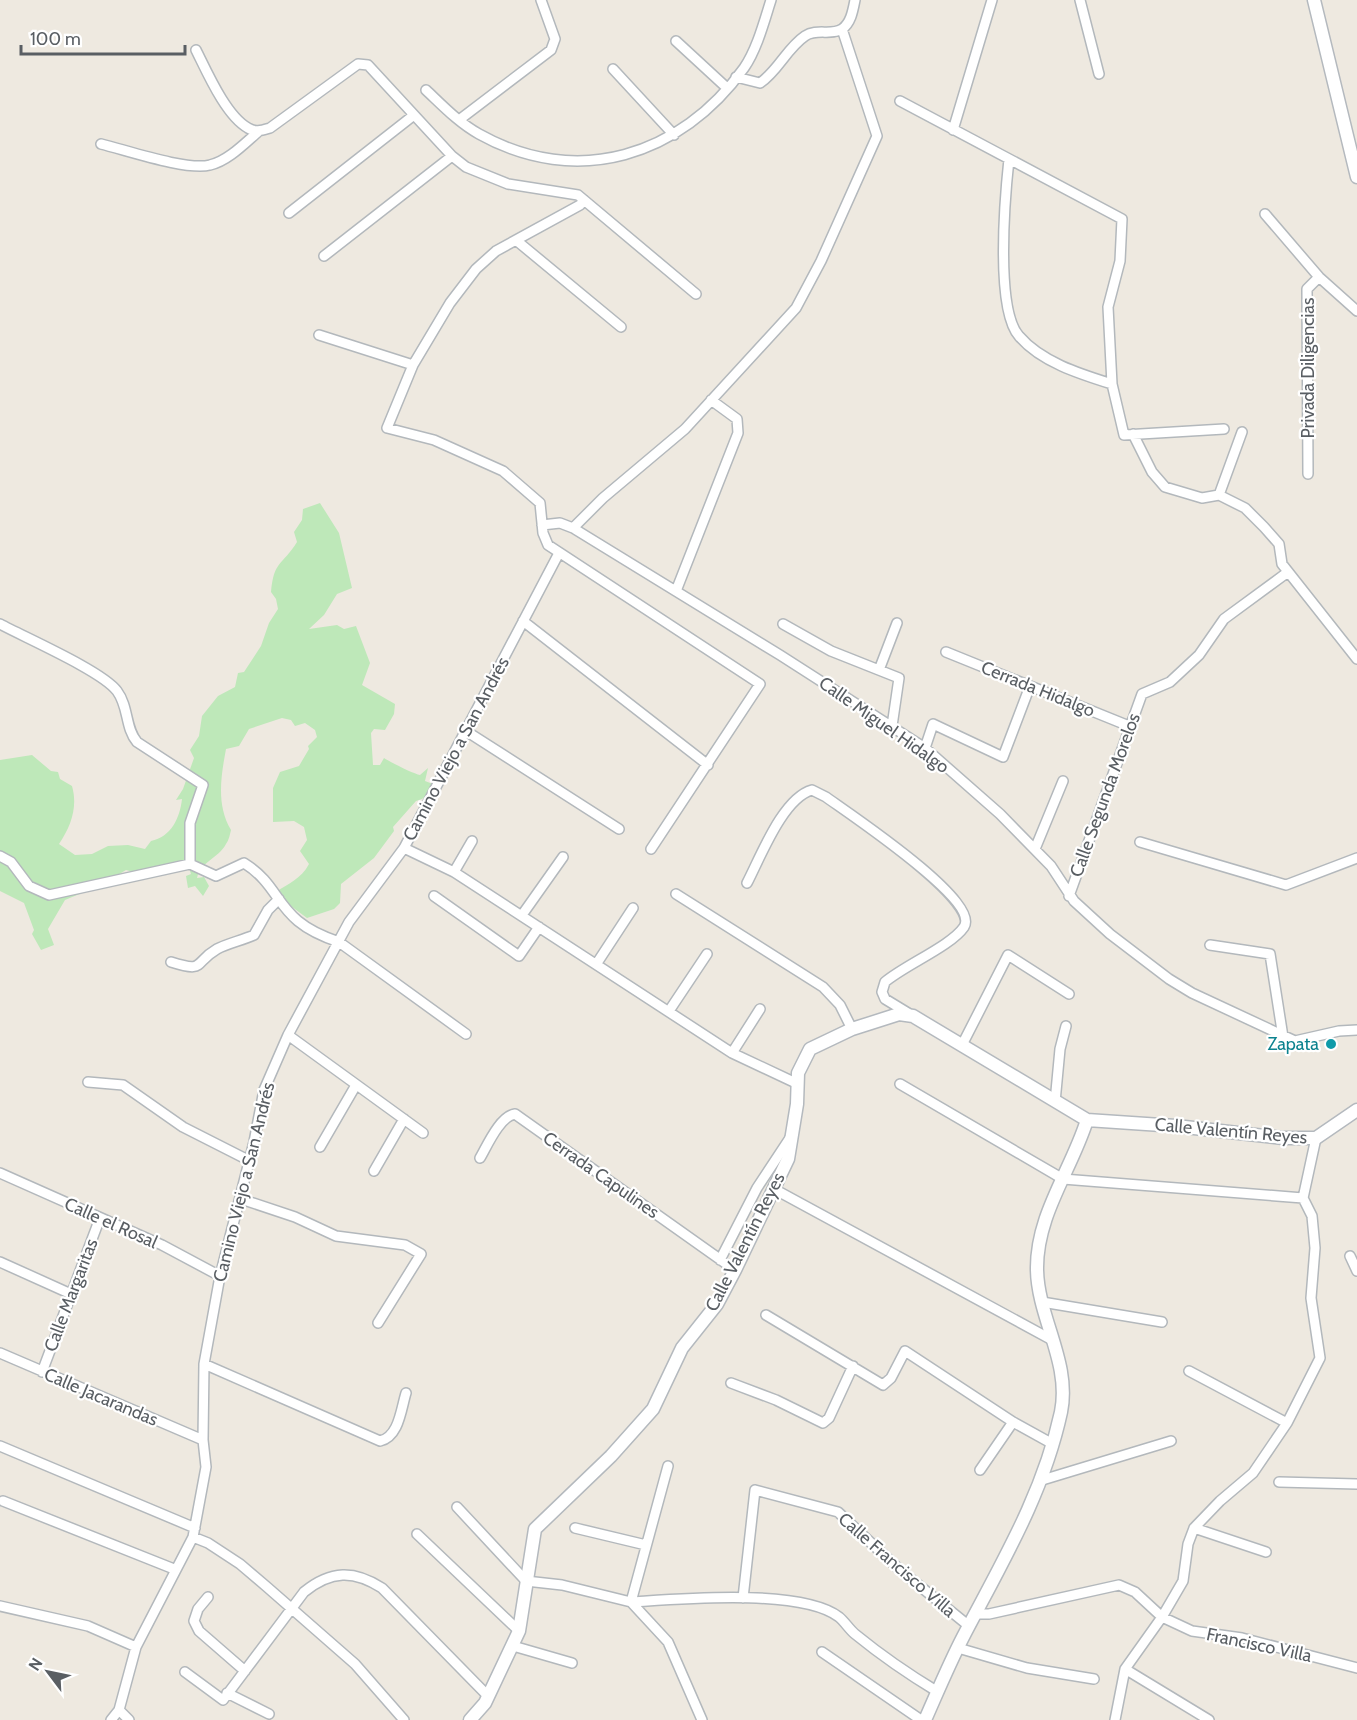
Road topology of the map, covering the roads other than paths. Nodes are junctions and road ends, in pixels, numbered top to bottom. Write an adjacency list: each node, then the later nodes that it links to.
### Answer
1 (541, 0): 17 (street)
2 (771, 0): 12 (street)
3 (855, 0): 7 (street)
4 (992, 0): 18 (street)
5 (1080, 0): 11 (street)
6 (1314, 0): 24 (street)
7 (842, 29): 12 (street); 37 (street)
8 (676, 41): 13 (street)
9 (196, 50): 19 (street)
10 (613, 69): 20 (street)
11 (1099, 74)
12 (736, 77): 13 (street)
13 (727, 88): 20 (street)
14 (426, 90): 17 (street)
15 (900, 101): 18 (street)
16 (414, 115): 19 (street); 22 (street); 26 (street)
17 (459, 120): 20 (street)
18 (953, 130): 23 (street)
19 (259, 131): 21 (street)
20 (674, 135)
21 (101, 144)
22 (452, 156): 25 (street); 29 (street)
23 (1009, 159): 36 (street); 36 (street)
24 (1357, 177)
25 (584, 200): 28 (street); 31 (street)
26 (289, 213)
27 (1265, 214): 30 (street, Privada Diligencias)
28 (517, 241): 33 (street); 35 (street)
29 (324, 256)
30 (1319, 277): 32 (street); 41 (street, Privada Diligencias)
31 (696, 294)
32 (1357, 311)
33 (621, 327)
34 (319, 335): 35 (street)
35 (413, 365): 43 (street)
36 (1112, 384): 40 (street)
37 (711, 400): 44 (street); 47 (street)
38 (1224, 429): 40 (street)
39 (1242, 432): 42 (street)
40 (1129, 435): 42 (street)
41 (1308, 474)
42 (1219, 495): 46 (street)
43 (542, 525): 44 (street); 45 (street)
44 (573, 528): 47 (street, Calle Miguel Hidalgo)
45 (559, 553): 48 (street, Camino Viejo a San Andrés); 60 (street)
46 (1288, 572): 53 (street); 57 (street, Calle Segunda Morelos)
47 (676, 591): 56 (street, Calle Miguel Hidalgo)
48 (523, 621): 58 (street, Camino Viejo a San Andrés); 60 (street)
49 (897, 623): 54 (street)
50 (0, 624): 71 (street)
51 (783, 624): 54 (street)
52 (946, 652): 55 (street, Cerrada Hidalgo)
53 (1357, 658)
54 (879, 670): 56 (street)
55 (1030, 686): 57 (street, Cerrada Hidalgo); 59 (street)
56 (892, 726): 59 (street, Calle Miguel Hidalgo)
57 (1129, 726): 76 (street, Calle Segunda Morelos)
58 (466, 731): 62 (street); 65 (street, Camino Viejo a San Andrés)
59 (925, 748): 67 (street, Calle Miguel Hidalgo)
60 (708, 765): 66 (street)
61 (1063, 781): 67 (street)
62 (619, 828)
63 (472, 841): 72 (street)
64 (1140, 842): 70 (street)
65 (404, 848): 72 (street); 81 (street, Camino Viejo a San Andrés)
66 (651, 849)
67 (1035, 849): 76 (street, Calle Miguel Hidalgo)
68 (0, 856): 71 (street)
69 (564, 857): 79 (street)
70 (1357, 858)
71 (190, 864): 77 (street)
72 (454, 872): 79 (street)
73 (747, 883): 89 (street)
74 (676, 894): 91 (street)
75 (434, 896): 80 (street)
76 (1069, 896): 95 (street, Calle Miguel Hidalgo)
77 (279, 899): 81 (street); 84 (street)
78 (633, 908): 85 (street)
79 (522, 915): 80 (street)
80 (539, 927): 85 (street)
81 (339, 942): 93 (street); 94 (street, Camino Viejo a San Andrés)
82 (1210, 945): 95 (street)
83 (707, 954): 88 (street)
84 (171, 962)
85 (597, 963): 88 (street)
86 (1069, 994): 96 (street)
87 (760, 1009): 97 (street)
88 (669, 1011): 97 (street)
89 (913, 1016): 91 (street, Calle Valentín Reyes); 96 (street, Calle Valentín Reyes)
90 (1066, 1026): 102 (street)
91 (852, 1029): 99 (street, Calle Valentín Reyes)
92 (1357, 1030): 95 (street, Calle Miguel Hidalgo)
93 (466, 1034)
94 (288, 1035): 101 (street); 111 (street, Camino Viejo a San Andrés)
95 (1283, 1037)
96 (962, 1045): 102 (street, Calle Valentín Reyes)
97 (732, 1053): 99 (street)
98 (88, 1082): 111 (street)
99 (798, 1084): 106 (street, Calle Valentín Reyes)
100 (900, 1084): 114 (street)
101 (356, 1085): 104 (street); 109 (street)
102 (1055, 1102): 105 (street, Calle Valentín Reyes)
103 (1357, 1110): 108 (street, Calle Valentín Reyes)
104 (404, 1119): 107 (street); 112 (street)
105 (1087, 1120): 108 (street, Calle Valentín Reyes); 114 (street)
106 (794, 1131): 115 (street, Calle Valentín Reyes); 120 (street)
107 (423, 1133)
108 (1316, 1138): 116 (street)
109 (320, 1148)
110 (480, 1158): 120 (street, Cerrada Capulines)
111 (249, 1161): 117 (street, Camino Viejo a San Andrés)
112 (374, 1171)
113 (0, 1173): 118 (street, Calle el Rosal)
114 (1063, 1179): 116 (street); 126 (street)
115 (774, 1189): 122 (street, Calle Valentín Reyes); 130 (street)
116 (1303, 1198): 139 (street)
117 (241, 1199): 124 (street, Camino Viejo a San Andrés); 128 (street)
118 (100, 1218): 124 (street, Calle el Rosal); 125 (street, Calle Margaritas)
119 (1350, 1256): 123 (street)
120 (720, 1260): 122 (street, Cerrada Capulines)
121 (0, 1262): 125 (street)
122 (735, 1270): 158 (street, Calle Valentín Reyes)
123 (1357, 1271)
124 (220, 1276): 132 (street, Camino Viejo a San Andrés)
125 (71, 1294): 135 (street, Calle Margaritas)
126 (1042, 1302): 129 (street); 130 (street)
127 (766, 1315): 133 (street)
128 (378, 1323)
129 (1162, 1323)
130 (1054, 1341): 142 (street)
131 (0, 1353): 135 (street, Calle Jacarandas)
132 (204, 1364): 137 (street); 140 (street, Camino Viejo a San Andrés)
133 (853, 1366): 136 (street); 138 (street)
134 (1189, 1371): 139 (street)
135 (42, 1372): 140 (street, Calle Jacarandas)
136 (731, 1383)
137 (406, 1393)
138 (1013, 1422): 142 (street); 145 (street)
139 (1287, 1423): 152 (street)
140 (203, 1440): 153 (street, Camino Viejo a San Andrés)
141 (1171, 1441): 146 (street)
142 (1052, 1443): 146 (street)
143 (0, 1446): 153 (street)
144 (668, 1466): 155 (street)
145 (980, 1470)
146 (1039, 1481): 164 (street)
147 (1279, 1482): 148 (street)
148 (1357, 1484)
149 (3, 1501): 157 (street)
150 (458, 1507): 158 (street)
151 (574, 1528): 155 (street)
152 (1194, 1528): 156 (street); 165 (street)
153 (194, 1532): 157 (street, Camino Viejo a San Andrés); 163 (street)
154 (417, 1534): 167 (street)
155 (646, 1545): 161 (street)
156 (1266, 1552)
157 (174, 1569): 169 (street, Camino Viejo a San Andrés)
158 (526, 1581): 161 (street); 167 (street, Calle Valentín Reyes)
159 (208, 1596): 175 (street)
160 (743, 1598): 161 (street); 166 (street, Calle Francisco Villa); 178 (street)
161 (631, 1602): 187 (street)
162 (0, 1606): 169 (street)
163 (291, 1610): 175 (street); 180 (street); 185 (street)
164 (976, 1614): 165 (street, Calle Francisco Villa); 166 (street)
165 (1162, 1617): 173 (street, Francisco Villa); 174 (street)
166 (969, 1626): 170 (street)
167 (519, 1631): 168 (street, Calle Valentín Reyes)
168 (513, 1646): 172 (street); 180 (street, Calle Valentín Reyes)
169 (136, 1647): 181 (street, Camino Viejo a San Andrés)
170 (958, 1648): 177 (street); 178 (street)
171 (822, 1652): 188 (street)
172 (572, 1663)
173 (1357, 1668)
174 (1125, 1669): 189 (street); 190 (street)
175 (245, 1671): 179 (street)
176 (185, 1672): 179 (street)
177 (1094, 1679)
178 (938, 1692): 188 (street)
179 (227, 1693): 182 (street)
180 (488, 1696): 186 (street, Calle Valentín Reyes)
181 (119, 1710): 183 (street, Camino Viejo a San Andrés); 184 (street)
182 (269, 1714)
183 (111, 1720)
184 (129, 1720)
185 (404, 1720)
186 (470, 1720)
187 (702, 1720)
188 (923, 1720)
189 (1115, 1720)
190 (1209, 1720)

